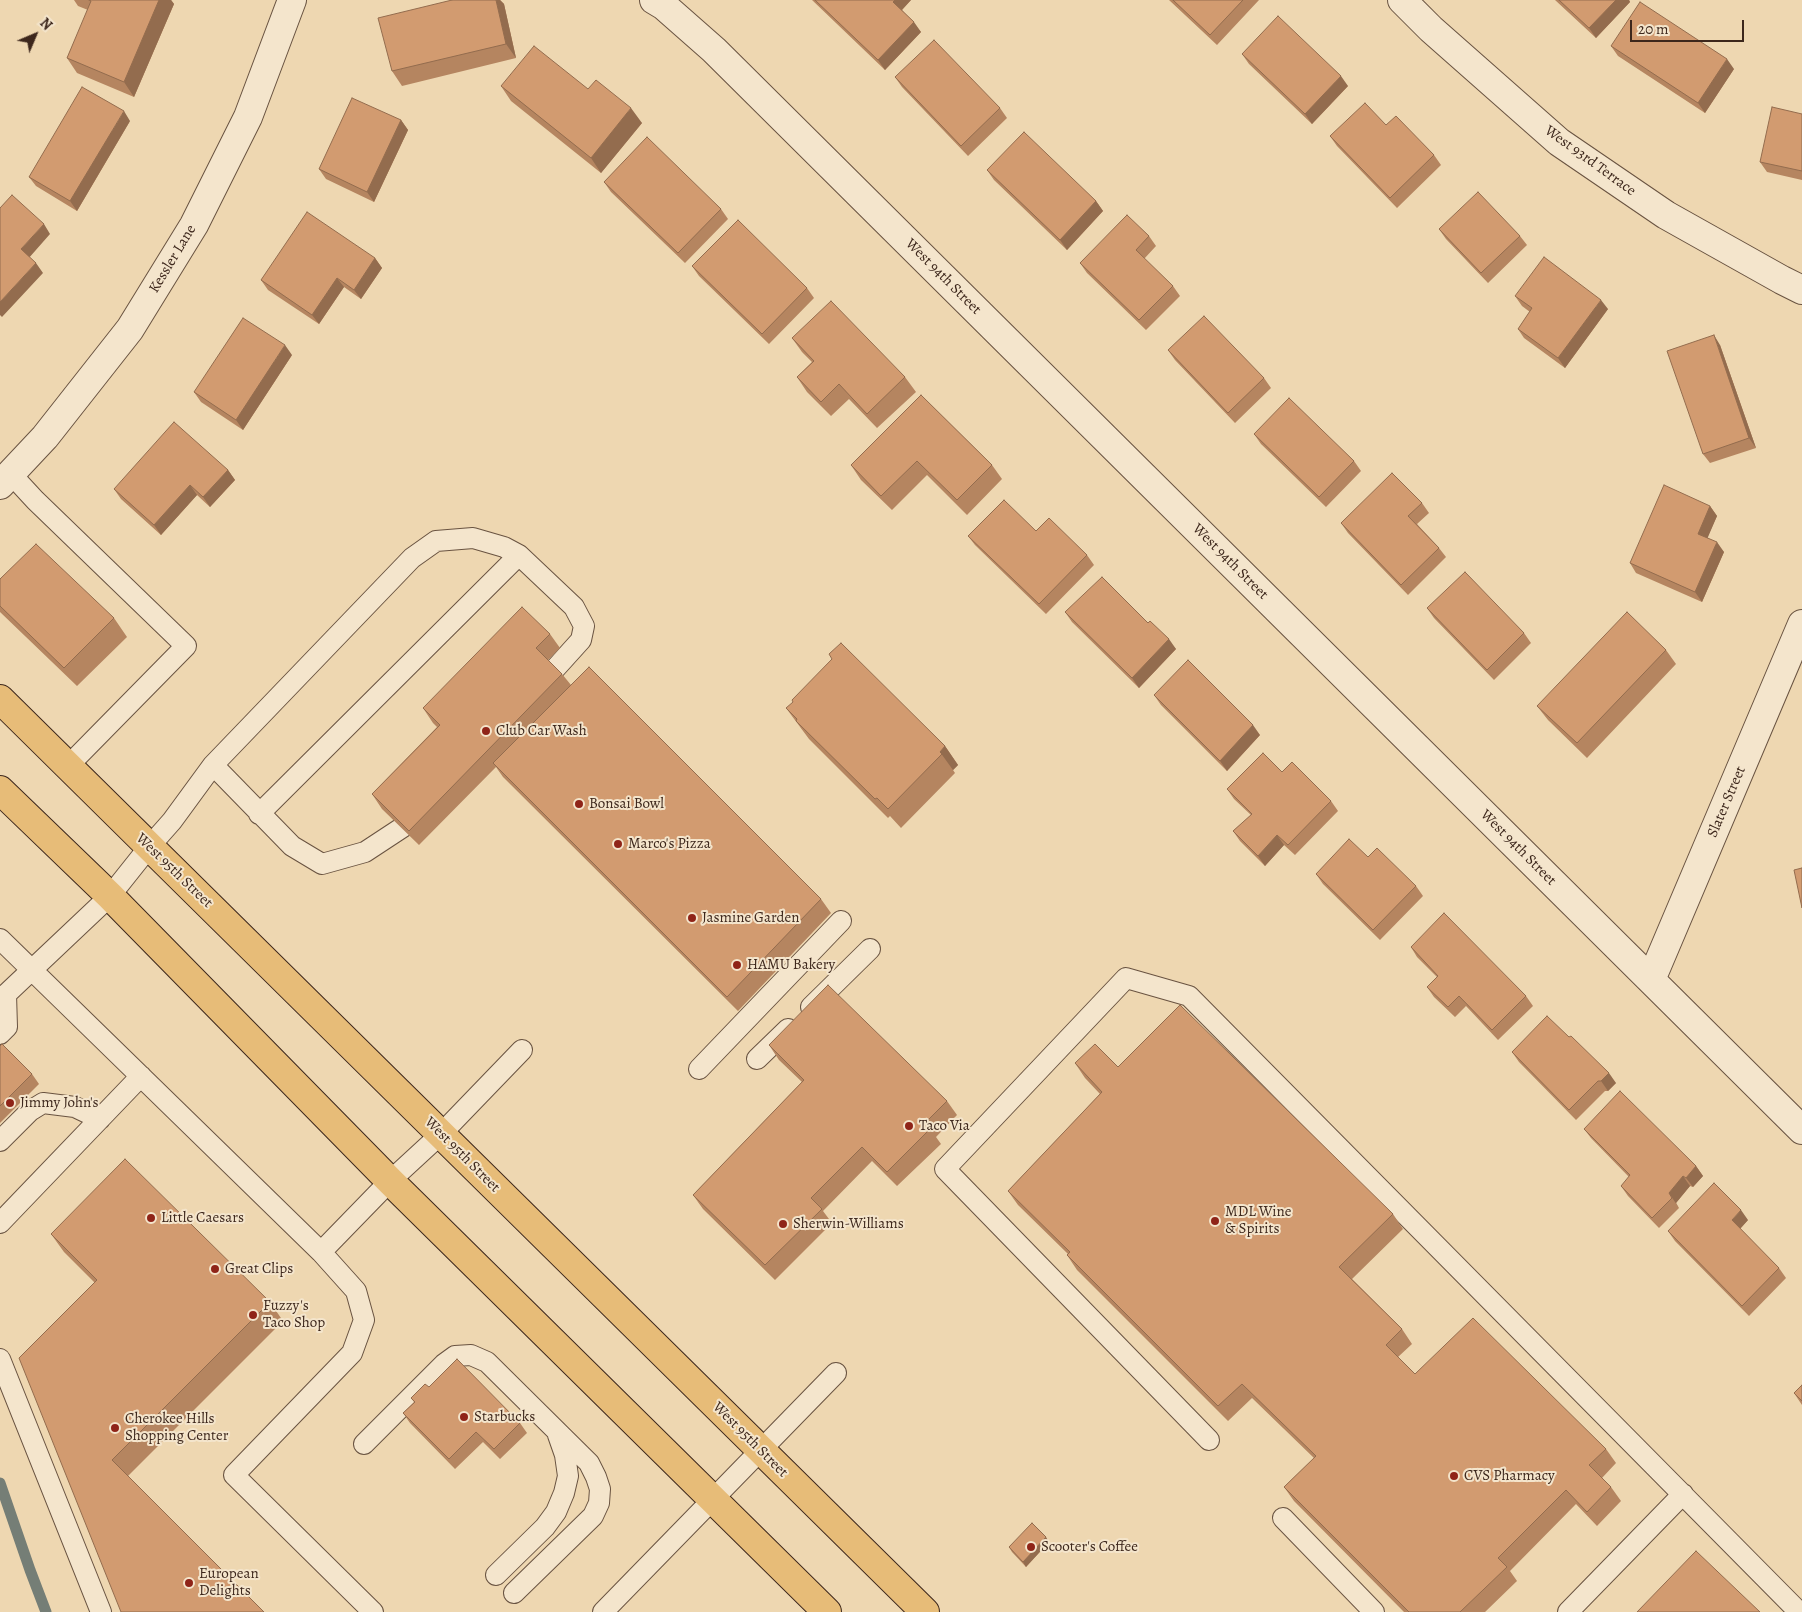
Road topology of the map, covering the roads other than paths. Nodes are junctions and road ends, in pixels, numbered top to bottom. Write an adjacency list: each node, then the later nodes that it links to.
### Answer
1 (292, 0): 5 (street, Kessler Lane)
2 (654, 0): 21 (street, West 94th Street)
3 (1402, 0): 4 (street, West 93rd Terrace)
4 (1802, 290)
5 (5, 479): 10 (lane)
6 (519, 555): 8 (lane); 11 (lane); 13 (lane)
7 (1802, 624): 21 (street, Slater Street)
8 (553, 671)
9 (0, 698): 10 (main road, West 95th Street)
10 (68, 766): 15 (main road, West 95th Street)
11 (214, 766): 13 (lane); 15 (lane)
12 (0, 790): 16 (main road)
13 (259, 814): 14 (lane)
14 (403, 827)
15 (149, 847): 16 (lane); 30 (main road, West 95th Street)
16 (110, 896): 20 (lane); 32 (main road)
17 (841, 920): 26 (lane)
18 (0, 939): 20 (lane)
19 (870, 950): 25 (lane)
20 (32, 970): 22 (lane); 27 (lane)
21 (1651, 980): 29 (street, West 94th Street)
22 (3, 997): 23 (lane)
23 (0, 1034)
24 (522, 1050): 30 (lane)
25 (758, 1059)
26 (699, 1069)
27 (141, 1076): 28 (lane); 34 (lane)
28 (100, 1119): 31 (lane); 33 (lane)
29 (1802, 1130)
30 (441, 1134): 32 (lane); 40 (main road, West 95th Street)
31 (0, 1140)
32 (390, 1181): 34 (lane); 42 (main road)
33 (0, 1223)
34 (321, 1252): 47 (lane)
35 (0, 1359): 46 (lane)
36 (836, 1374): 40 (lane)
37 (556, 1430): 39 (lane); 44 (lane); 45 (lane)
38 (1208, 1440): 41 (lane)
39 (364, 1444)
40 (760, 1450): 42 (lane); 50 (main road, West 95th Street)
41 (1683, 1494): 52 (lane); 53 (lane)
42 (713, 1499): 48 (lane); 49 (main road)
43 (1283, 1518): 51 (lane)
44 (496, 1575)
45 (514, 1593)
46 (101, 1612)
47 (373, 1612)
48 (603, 1612)
49 (827, 1612)
50 (925, 1612)
51 (1374, 1612)
52 (1568, 1612)
53 (1799, 1612)

